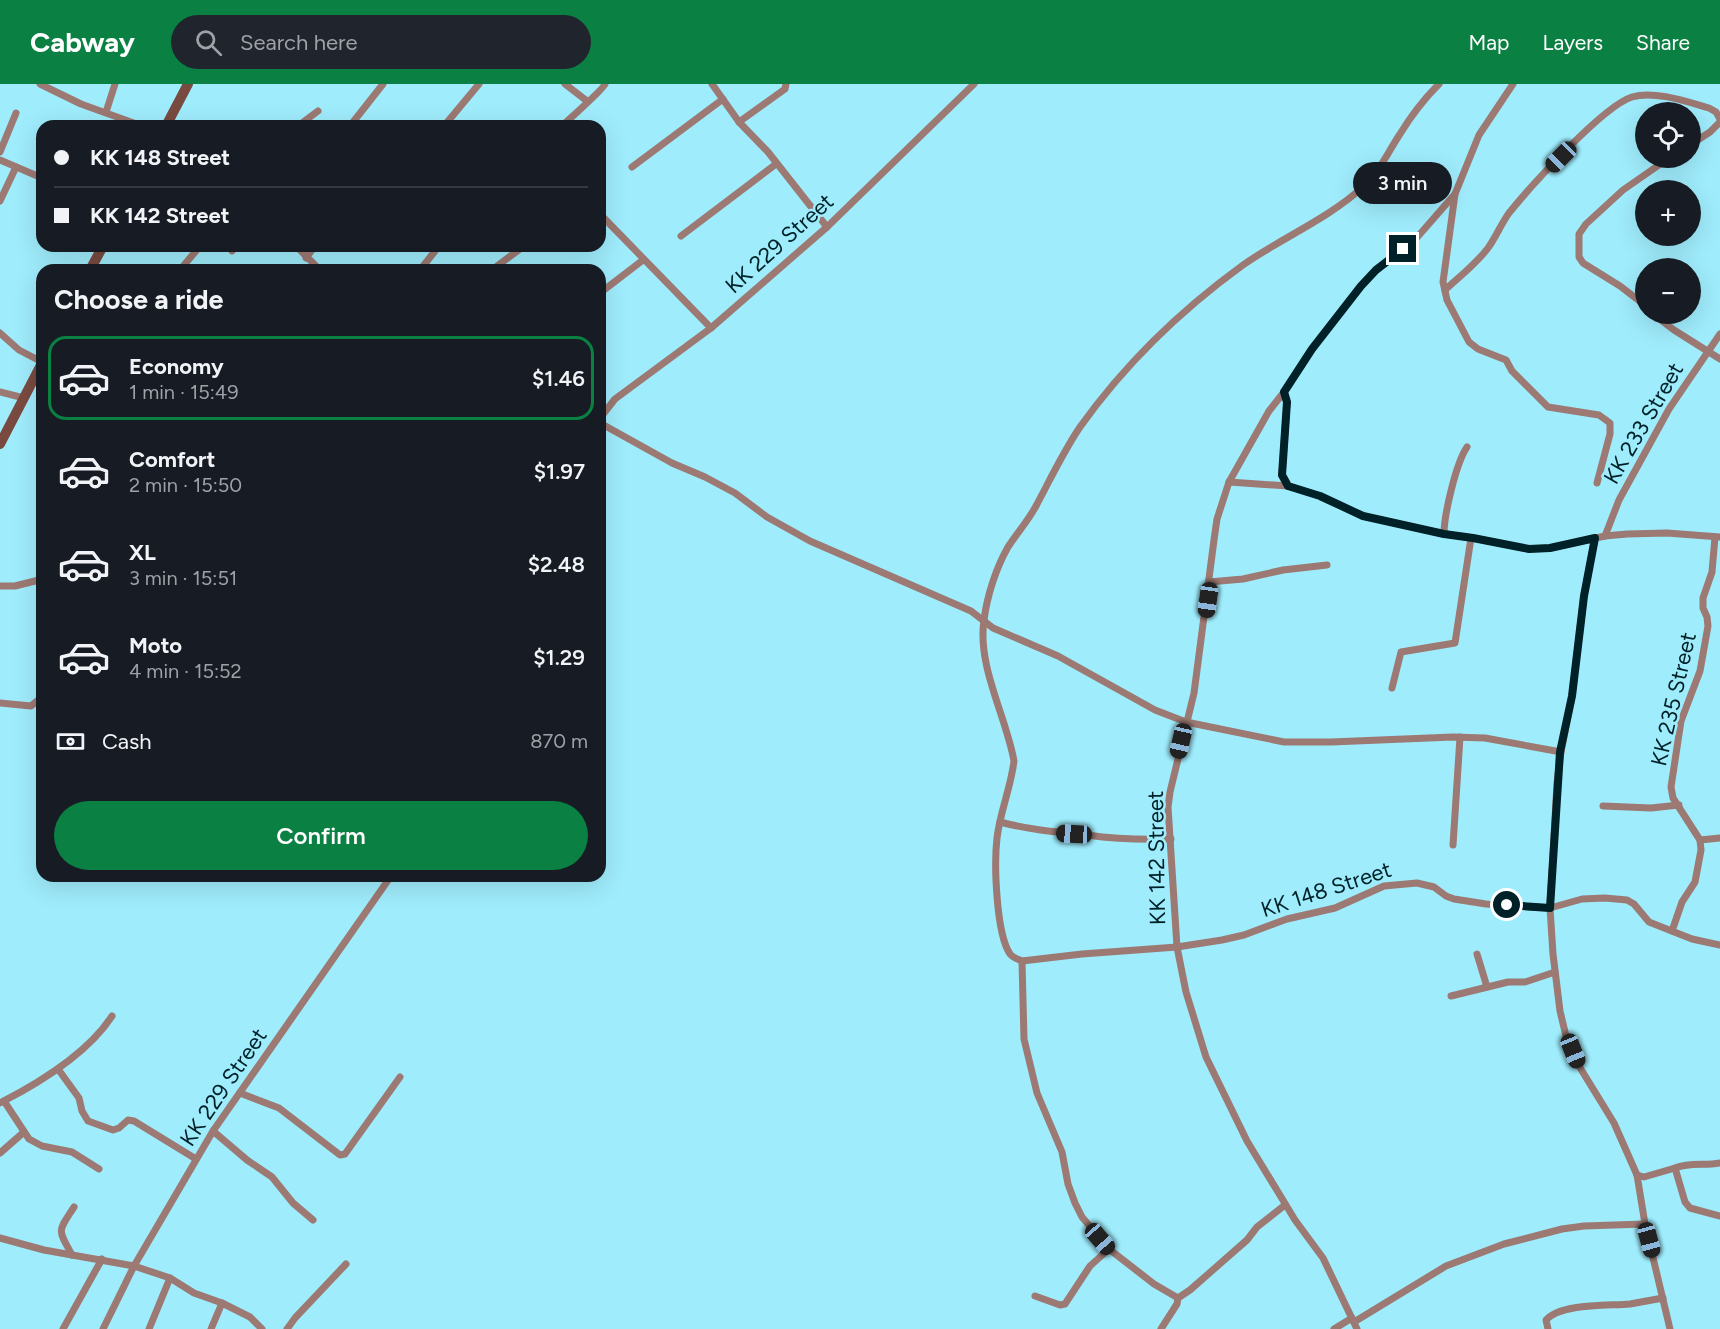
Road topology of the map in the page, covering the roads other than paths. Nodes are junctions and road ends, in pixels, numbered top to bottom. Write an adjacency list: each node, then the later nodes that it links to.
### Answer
1 (40, 84): 17 (street)
2 (115, 84): 17 (street)
3 (188, 84): 20 (main road)
4 (383, 84): 22 (street)
5 (479, 84): 23 (street)
6 (565, 84): 15 (street)
7 (611, 84): 13 (street)
8 (712, 84): 14 (street)
9 (786, 84): 26 (street)
10 (974, 84): 38 (street, KK 229 Street)
11 (1439, 84): 81 (street)
12 (1513, 84): 35 (street, KK 142 Street)
13 (604, 86): 15 (street)
14 (723, 99): 26 (street); 32 (street)
15 (587, 100): 24 (street)
16 (318, 111): 21 (street)
17 (106, 112): 19 (street)
18 (16, 113): 28 (street)
19 (127, 120)
20 (169, 120)
21 (306, 120)
22 (355, 120)
23 (449, 120)
24 (568, 120)
25 (1720, 120): 27 (street); 52 (street)
26 (739, 123): 30 (street)
27 (1701, 138)
28 (0, 152)
29 (0, 160): 31 (street)
30 (776, 164): 38 (street); 39 (street)
31 (16, 167): 34 (street); 36 (street)
32 (632, 167)
33 (1655, 168): 53 (street)
34 (36, 175)
35 (1455, 194): 52 (street); 63 (street, KK 142 Street)
36 (0, 201)
37 (606, 220): 46 (street)
38 (827, 227): 55 (street, KK 229 Street)
39 (681, 236)
40 (195, 252): 47 (street)
41 (301, 252): 45 (street)
42 (310, 252): 45 (street)
43 (434, 252): 49 (street)
44 (516, 252): 50 (street)
45 (306, 258): 48 (street)
46 (643, 260): 51 (street); 55 (street)
47 (185, 264)
48 (313, 264)
49 (425, 264)
50 (500, 264)
51 (606, 288)
52 (1445, 290): 70 (street)
53 (1635, 298)
54 (1666, 324): 58 (street)
55 (711, 328): 65 (street, KK 229 Street)
56 (0, 333): 60 (street)
57 (1720, 334): 58 (street, KK 233 Street)
58 (1706, 351): 59 (street); 73 (street, KK 233 Street)
59 (1720, 359)
60 (36, 360)
61 (36, 375): 64 (main road)
62 (0, 392): 64 (street)
63 (1284, 392): 69 (street, KK 142 Street); 71 (street)
64 (24, 398): 67 (main road)
65 (606, 410)
66 (606, 426): 81 (street)
67 (0, 444)
68 (1467, 447): 72 (street)
69 (1229, 482): 71 (street); 79 (street, KK 142 Street)
70 (1597, 483)
71 (1288, 486): 72 (street)
72 (1444, 534): 75 (street)
73 (1605, 536): 74 (street); 76 (street)
74 (1718, 537): 88 (street, KK 235 Street)
75 (1471, 538): 76 (street); 82 (street)
76 (1595, 538): 87 (street)
77 (1327, 565): 79 (street)
78 (36, 580): 80 (street)
79 (1209, 582): 85 (street, KK 142 Street)
80 (0, 586)
81 (983, 622): 85 (street); 90 (street)
82 (1392, 688)
83 (36, 702): 84 (street)
84 (0, 703)
85 (1186, 722): 86 (street); 92 (street, KK 142 Street)
86 (1460, 737): 87 (street); 94 (street)
87 (1560, 752): 96 (street)
88 (1679, 805): 89 (street); 93 (street, KK 235 Street)
89 (1603, 806)
90 (1000, 822): 92 (street); 101 (street)
91 (1720, 838): 93 (street)
92 (1171, 839): 99 (street, KK 142 Street)
93 (1700, 840): 97 (street)
94 (1453, 845)
95 (387, 882): 108 (street, KK 229 Street)
96 (1550, 908): 97 (street, KK 148 Street); 99 (street, KK 148 Street); 102 (street)
97 (1672, 931): 98 (street, KK 148 Street)
98 (1720, 945)
99 (1177, 947): 101 (street, KK 148 Street); 118 (street, KK 142 Street)
100 (1477, 954): 103 (street)
101 (1022, 961): 124 (street)
102 (1555, 972): 103 (street); 117 (street)
103 (1487, 987): 104 (street)
104 (1451, 996)
105 (112, 1016): 106 (street)
106 (58, 1069): 109 (street); 113 (street)
107 (400, 1077): 108 (street)
108 (240, 1093): 110 (street, KK 229 Street)
109 (2, 1102): 111 (street)
110 (213, 1131): 113 (street, KK 229 Street); 121 (street)
111 (24, 1132): 112 (street); 116 (street)
112 (0, 1153)
113 (196, 1159): 128 (street, KK 229 Street)
114 (1720, 1163): 115 (street)
115 (1675, 1168): 117 (street); 120 (street)
116 (99, 1169)
117 (1637, 1175): 122 (street)
118 (1285, 1205): 131 (street); 134 (street, KK 142 Street)
119 (74, 1207): 125 (street)
120 (1720, 1215)
121 (313, 1220)
122 (1645, 1224): 132 (street); 134 (street)
123 (0, 1238): 125 (street)
124 (1109, 1249): 130 (street); 131 (street)
125 (72, 1255): 126 (street)
126 (102, 1259): 128 (street); 136 (street)
127 (346, 1264): 141 (street)
128 (134, 1266): 129 (street); 137 (street, KK 229 Street)
129 (170, 1278): 133 (street); 138 (street)
130 (1035, 1296)
131 (1178, 1298): 142 (street)
132 (1663, 1298): 144 (street); 145 (street)
133 (222, 1303): 135 (street); 139 (street)
134 (1354, 1323): 143 (street)
135 (254, 1326): 140 (street)
136 (63, 1329)
137 (103, 1329)
138 (150, 1329)
139 (211, 1329)
140 (262, 1329)
141 (287, 1329)
142 (1161, 1329)
143 (1334, 1329)
144 (1548, 1329)
145 (1670, 1329)

